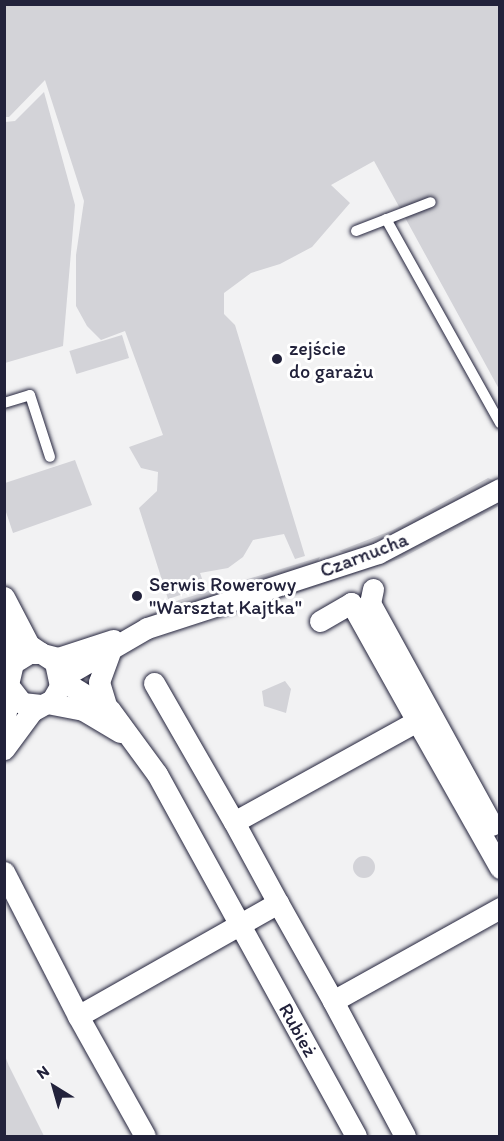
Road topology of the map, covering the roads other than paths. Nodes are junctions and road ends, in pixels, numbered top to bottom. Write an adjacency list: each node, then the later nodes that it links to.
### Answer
1 (430, 202): 2 (lane)
2 (386, 219): 3 (lane); 5 (lane)
3 (356, 231)
4 (4, 403): 6 (lane)
5 (500, 423)
6 (50, 457)
7 (500, 489): 12 (street, Czarnucha)
8 (373, 589): 25 (street)
9 (4, 597): 13 (street)
10 (4, 619): 14 (street)
11 (320, 621): 20 (street)
12 (115, 645): 13 (street, Czarnucha); 15 (street, Czarnucha); 19 (street)
13 (44, 654): 14 (street); 15 (street)
14 (13, 663): 17 (street)
15 (61, 679): 18 (street); 19 (street, Rubież)
16 (154, 682): 24 (street)
17 (10, 690): 18 (street); 21 (street)
18 (44, 704): 22 (street); 23 (street)
19 (106, 705): 22 (street, Rubież)
20 (417, 720): 24 (street); 26 (street)
21 (4, 723)
22 (135, 740): 30 (street, Rubież)
23 (4, 749)
24 (234, 822): 28 (street)
25 (500, 839)
26 (500, 868)
27 (4, 872): 32 (street)
28 (278, 903): 30 (street); 31 (street)
29 (500, 908): 31 (street)
30 (240, 924): 32 (street); 34 (street, Rubież)
31 (333, 1001): 35 (street)
32 (78, 1016): 33 (street)
33 (145, 1137)
34 (356, 1137)
35 (405, 1137)

